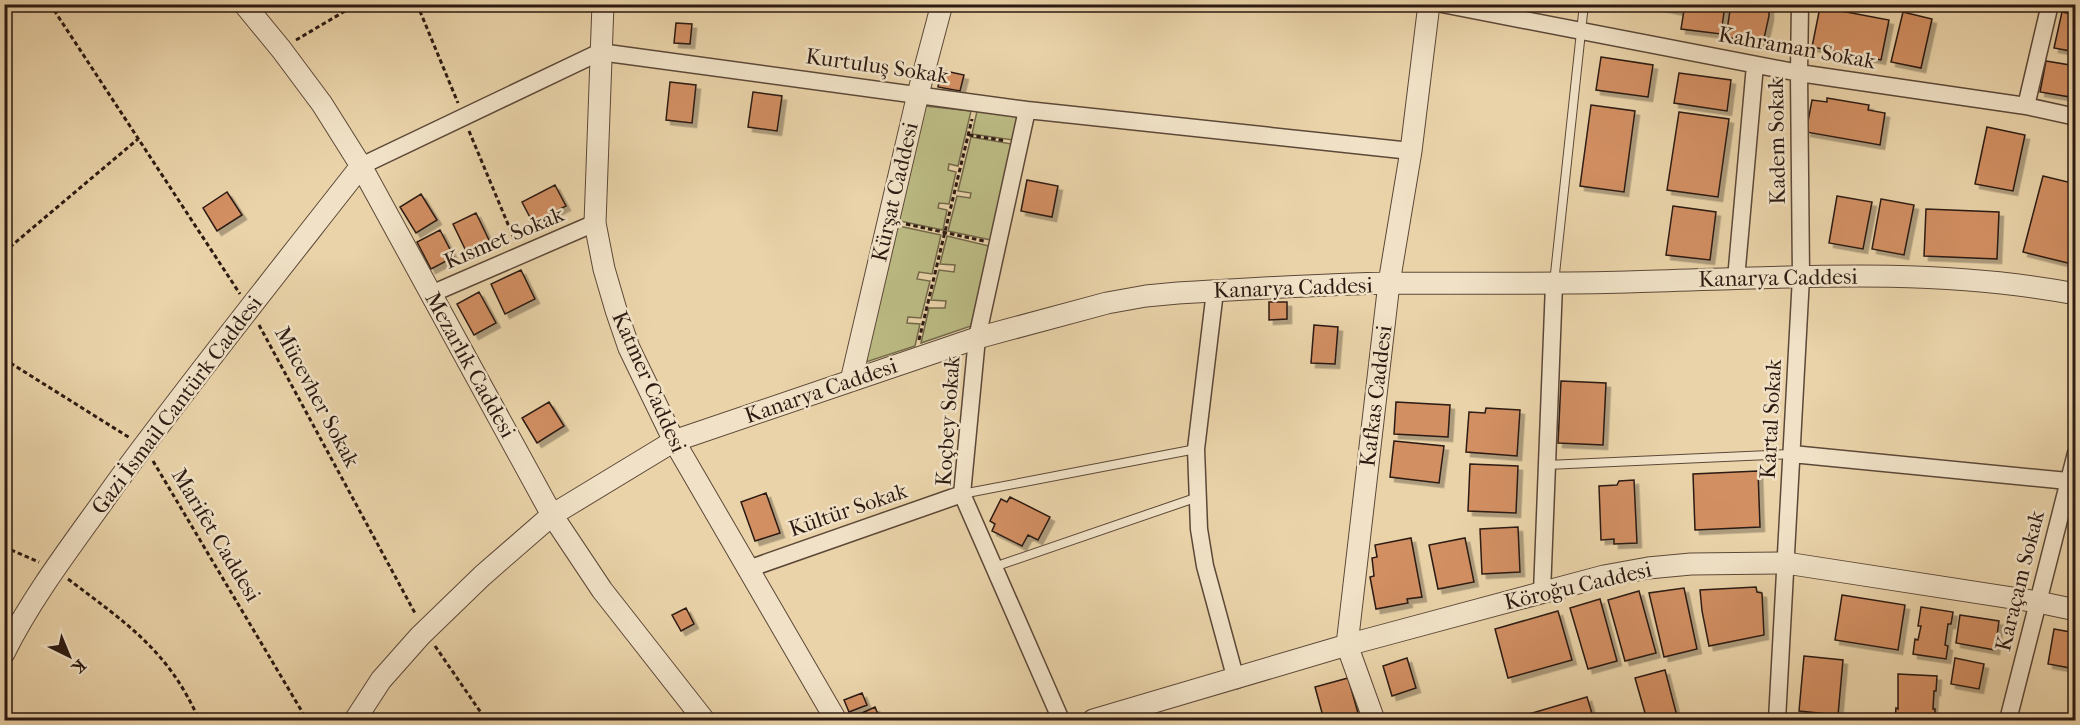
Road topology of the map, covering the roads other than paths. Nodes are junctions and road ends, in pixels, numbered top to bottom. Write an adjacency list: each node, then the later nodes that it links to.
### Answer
1 (244, 4): 18 (street, Mezarlık Caddesi)
2 (603, 4): 10 (street, Katmer Caddesi)
3 (942, 4): 13 (street, Kürşat Caddesi)
4 (1429, 4): 17 (street, Kafkas Caddesi)
5 (1442, 4): 9 (street, Kahraman Sokak)
6 (1584, 4): 9 (lane)
7 (1800, 4): 12 (street, Kadem Sokak)
8 (2050, 4): 14 (street)
9 (1580, 31): 11 (street, Kahraman Sokak); 23 (lane)
10 (600, 52): 13 (street, Kurtuluş Sokak); 18 (street); 19 (street, Katmer Caddesi)
11 (1755, 65): 12 (street, Kahraman Sokak); 21 (street)
12 (1799, 73): 14 (street, Kahraman Sokak); 20 (street, Kadem Sokak)
13 (918, 94): 15 (street, Kurtuluş Sokak); 28 (street, Kürşat Caddesi)
14 (2026, 106): 16 (street, Kahraman Sokak)
15 (1028, 110): 17 (street, Kurtuluş Sokak); 27 (street, Koçbey Sokak)
16 (2076, 117)
17 (1411, 151): 22 (street, Kafkas Caddesi)
18 (361, 166): 25 (street, Mezarlık Caddesi); 45 (street, Gazi İsmail Cantürk Caddesi)
19 (595, 223): 25 (street, Kısmet Sokak); 29 (street, Katmer Caddesi)
20 (1801, 277): 21 (street, Kanarya Caddesi); 26 (street, Kanarya Caddesi); 32 (street, Kartal Sokak)
21 (1736, 279): 23 (street, Kanarya Caddesi)
22 (1389, 284): 23 (street, Kanarya Caddesi); 24 (street, Kanarya Caddesi); 44 (street, Kafkas Caddesi)
23 (1554, 284): 33 (street)
24 (1215, 291): 27 (street, Kanarya Caddesi); 30 (street)
25 (431, 294): 37 (street, Mezarlık Caddesi)
26 (2076, 294)
27 (977, 338): 28 (street, Kanarya Caddesi); 35 (street, Koçbey Sokak)
28 (851, 381): 29 (street, Kanarya Caddesi)
29 (674, 441): 37 (street, Kanarya Caddesi); 40 (street, Katmer Caddesi)
30 (1196, 449): 35 (lane); 36 (street)
31 (2076, 453): 34 (street, Karaçam Sokak)
32 (1792, 454): 33 (lane); 34 (street); 38 (street, Kartal Sokak)
33 (1547, 465): 41 (street)
34 (2068, 481): 42 (street, Karaçam Sokak)
35 (962, 494): 39 (street, Koçbey Sokak); 40 (street, Kültür Sokak)
36 (1198, 497): 39 (lane); 46 (street)
37 (552, 515): 47 (street, Kanarya Caddesi); 48 (street, Mezarlık Caddesi)
38 (1786, 563): 41 (street, Köroğu Caddesi); 42 (street, Köroğu Caddesi); 53 (street, Kartal Sokak)
39 (994, 567): 50 (street, Koçbey Sokak)
40 (748, 569): 49 (street, Katmer Caddesi)
41 (1542, 593): 44 (street, Köroğu Caddesi)
42 (2038, 602): 43 (street, Köroğu Caddesi); 54 (street, Karaçam Sokak)
43 (2076, 610)
44 (1347, 645): 46 (street, Köroğu Caddesi); 52 (street)
45 (4, 653)
46 (1236, 680): 51 (street, Köroğu Caddesi)
47 (355, 720)
48 (704, 720)
49 (836, 720)
50 (1061, 720)
51 (1093, 720)
52 (1374, 720)
53 (1777, 720)
54 (2008, 720)

